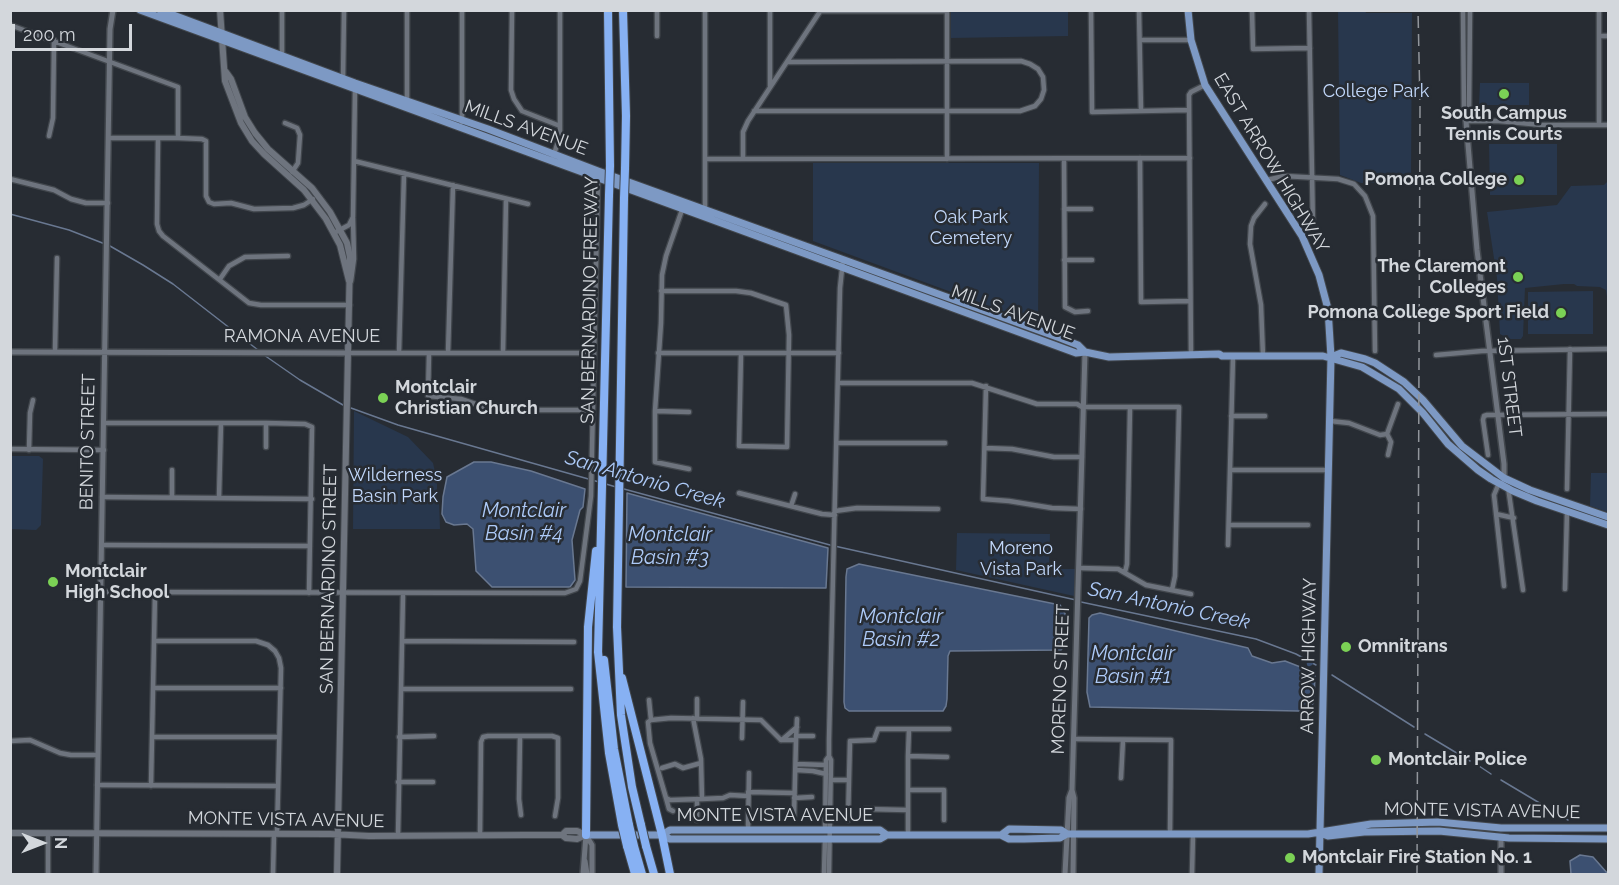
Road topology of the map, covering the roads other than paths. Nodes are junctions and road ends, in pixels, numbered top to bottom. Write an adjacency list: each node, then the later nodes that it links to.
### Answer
1 (112, 10): 36 (street, BENITO STREET)
2 (140, 10): 27 (main road, MILLS AVENUE)
3 (160, 10): 27 (main road, MILLS AVENUE)
4 (220, 10): 27 (main road, SAN BERNARDINO STREET)
5 (282, 10): 35 (street)
6 (344, 10): 39 (street)
7 (407, 10): 43 (street)
8 (462, 10): 50 (street)
9 (512, 10): 53 (street)
10 (560, 10): 53 (street)
11 (608, 10): 175 (highway, SAN BERNARDINO FREEWAY, bridge)
12 (623, 10): 194 (highway, SAN BERNARDINO FREEWAY, bridge)
13 (657, 10): 28 (street)
14 (705, 10): 61 (street)
15 (770, 10): 42 (street)
16 (1091, 10): 47 (street)
17 (1139, 10): 32 (street)
18 (1188, 10): 33 (main road, EAST ARROW HIGHWAY)
19 (1252, 10): 34 (street)
20 (1309, 10): 34 (street)
21 (1463, 10): 48 (street, 1ST STREET)
22 (1470, 10): 48 (street, 1ST STREET)
23 (1599, 10): 29 (street)
24 (821, 11): 25 (street); 37 (street)
25 (946, 11): 38 (street)
26 (10, 25): 31 (street)
27 (221, 36): 35 (main road, MILLS AVENUE); 66 (main road, SAN BERNARDINO STREET)
28 (657, 36)
29 (1599, 36): 30 (street); 51 (street)
30 (1608, 36)
31 (54, 40): 36 (street); 54 (street)
32 (1140, 40): 33 (street); 47 (street)
33 (1191, 40): 40 (main road, EAST ARROW HIGHWAY)
34 (1310, 48): 70 (street)
35 (282, 59): 39 (main road, MILLS AVENUE)
36 (111, 61): 55 (street, BENITO STREET); 56 (street)
37 (787, 62): 38 (street); 42 (street)
38 (947, 62): 46 (street); 46 (street)
39 (343, 82): 41 (main road, MILLS AVENUE)
40 (1205, 85): 44 (street); 71 (main road, EAST ARROW HIGHWAY)
41 (355, 87): 43 (main road, MILLS AVENUE); 65 (street)
42 (770, 87): 45 (street)
43 (406, 105): 50 (main road, MILLS AVENUE)
44 (1189, 110): 47 (street); 60 (street)
45 (754, 111): 46 (street); 62 (street)
46 (947, 111): 63 (street)
47 (1141, 111)
48 (1466, 121): 51 (street); 101 (street, 1ST STREET)
49 (285, 123): 66 (street)
50 (462, 124): 58 (main road, MILLS AVENUE)
51 (1599, 125): 52 (street)
52 (1608, 125)
53 (560, 126): 58 (street)
54 (50, 136)
55 (109, 138): 57 (street); 75 (street, BENITO STREET)
56 (178, 138): 57 (street); 73 (street)
57 (158, 139): 90 (street)
58 (553, 157): 68 (main road, MILLS AVENUE)
59 (1140, 158): 60 (street); 64 (street); 93 (street)
60 (1190, 158): 93 (street)
61 (705, 159): 62 (street); 81 (street)
62 (743, 159): 63 (street)
63 (947, 159): 64 (street)
64 (1064, 159): 79 (street)
65 (354, 161): 67 (street); 82 (street)
66 (291, 174): 73 (main road, SAN BERNARDINO STREET)
67 (404, 174): 72 (street); 105 (street)
68 (598, 175): 78 (main road, MILLS AVENUE); 109 (street)
69 (10, 179): 75 (street)
70 (1313, 179): 71 (street); 83 (street); 100 (street)
71 (1267, 180): 118 (main road, EAST ARROW HIGHWAY)
72 (453, 185): 74 (street); 107 (street)
73 (315, 197): 84 (main road, SAN BERNARDINO STREET)
74 (506, 198): 76 (street); 108 (street)
75 (108, 203): 99 (street, BENITO STREET)
76 (528, 204)
77 (1264, 204): 117 (street)
78 (684, 205): 81 (main road, MILLS AVENUE); 92 (street)
79 (1064, 209): 80 (street); 87 (street)
80 (1091, 209)
81 (704, 212): 89 (main road, MILLS AVENUE)
82 (353, 217): 84 (street); 91 (street)
83 (1313, 228)
84 (338, 231): 91 (main road, SAN BERNARDINO STREET)
85 (288, 256): 90 (street)
86 (57, 258): 98 (street)
87 (1064, 260): 88 (street); 95 (street)
88 (1092, 260)
89 (843, 263): 103 (main road, MILLS AVENUE); 113 (street)
90 (220, 279): 94 (street)
91 (350, 284): 94 (main road, SAN BERNARDINO STREET)
92 (661, 291): 110 (street); 112 (street)
93 (1190, 301): 114 (street)
94 (350, 305): 104 (main road, SAN BERNARDINO STREET)
95 (1088, 310)
96 (1570, 349): 97 (street); 101 (street); 128 (street)
97 (1608, 349)
98 (55, 351): 99 (street, RAMONA AVENUE); 102 (street, RAMONA AVENUE)
99 (105, 351): 104 (street, RAMONA AVENUE); 134 (street, BENITO STREET)
100 (1375, 351)
101 (1490, 351): 115 (street); 130 (street, 1ST STREET)
102 (10, 352)
103 (1084, 352): 114 (main road); 123 (street, MORENO STREET)
104 (349, 353): 105 (street, RAMONA AVENUE); 188 (main road, SAN BERNARDINO STREET)
105 (399, 353): 106 (street, RAMONA AVENUE)
106 (429, 353): 107 (street, RAMONA AVENUE); 125 (street)
107 (448, 353): 108 (street, RAMONA AVENUE)
108 (503, 353): 109 (street, RAMONA AVENUE)
109 (593, 353): 125 (street)
110 (658, 353): 111 (street); 126 (street)
111 (741, 353): 112 (street); 112 (street)
112 (789, 353): 113 (street)
113 (839, 353): 119 (street)
114 (1191, 355): 116 (main road)
115 (1436, 355)
116 (1233, 356): 117 (main road); 131 (street)
117 (1263, 356): 118 (main road)
118 (1331, 357): 133 (main road, EAST ARROW HIGHWAY); 153 (main road); 153 (main road)
119 (838, 383): 120 (street); 139 (street)
120 (986, 386): 123 (street); 142 (street)
121 (33, 400): 144 (street)
122 (1398, 404): 137 (street)
123 (1082, 407): 124 (street); 148 (street, MORENO STREET)
124 (1130, 407): 180 (street); 182 (street)
125 (592, 410): 189 (street)
126 (655, 411): 127 (street); 149 (street)
127 (689, 412)
128 (1568, 414): 129 (street); 130 (street); 155 (street)
129 (1608, 414)
130 (1498, 415): 147 (street); 153 (street, 1ST STREET)
131 (1231, 416): 132 (street); 151 (street)
132 (1265, 416)
133 (1330, 420): 137 (street); 138 (main road, EAST ARROW HIGHWAY)
134 (104, 423): 135 (street); 145 (street, BENITO STREET)
135 (221, 423): 136 (street); 161 (street)
136 (266, 423): 141 (street); 162 (street)
137 (1387, 434): 146 (street)
138 (1329, 438): 152 (main road, ARROW HIGHWAY)
139 (837, 443): 140 (street); 168 (street)
140 (945, 443)
141 (266, 447)
142 (985, 448): 148 (street); 167 (street)
143 (10, 450): 144 (street)
144 (29, 450): 145 (street)
145 (104, 450): 159 (street, BENITO STREET)
146 (1388, 454)
147 (1488, 455)
148 (1082, 457): 167 (street, MORENO STREET)
149 (689, 469)
150 (172, 470): 160 (street)
151 (1230, 470): 152 (street); 172 (street)
152 (1328, 470): 261 (main road, ARROW HIGHWAY)
153 (1501, 481): 154 (main road); 165 (main road); 169 (street)
154 (1509, 489): 158 (main road); 163 (street)
155 (1567, 489)
156 (739, 493): 164 (street)
157 (795, 494): 164 (street)
158 (1518, 494): 163 (street); 165 (main road)
159 (102, 497): 160 (street); 176 (street, BENITO STREET)
160 (171, 497): 161 (street)
161 (219, 498): 162 (street)
162 (312, 499): 178 (street)
163 (1512, 504): 171 (street)
164 (791, 506): 168 (street)
165 (1568, 507): 170 (main road); 174 (main road); 184 (street)
166 (938, 509): 168 (street)
167 (1080, 509): 179 (street, MORENO STREET)
168 (835, 513): 222 (street)
169 (1496, 514): 171 (street); 181 (street)
170 (1608, 517)
171 (1514, 518): 183 (street)
172 (1229, 525): 173 (street); 177 (street)
173 (1308, 525)
174 (1608, 525)
175 (602, 528): 271 (highway); 274 (highway, SAN BERNARDINO FREEWAY, bridge)
176 (102, 545): 178 (street); 185 (street, BENITO STREET)
177 (1228, 545)
178 (310, 546): 187 (street)
179 (1079, 568): 180 (street); 217 (street, MORENO STREET)
180 (1125, 572): 182 (street)
181 (1504, 586)
182 (1172, 590): 190 (street)
183 (1523, 590)
184 (1565, 590)
185 (101, 592): 186 (street); 221 (street, BENITO STREET)
186 (156, 593): 187 (street); 191 (street)
187 (309, 593): 188 (street)
188 (344, 593): 189 (street); 269 (main road, SAN BERNARDINO STREET)
189 (403, 594): 192 (street)
190 (1191, 594)
191 (154, 641): 195 (street); 196 (street)
192 (402, 641): 193 (street); 197 (street)
193 (574, 642)
194 (619, 669): 267 (highway); 282 (highway, SAN BERNARDINO FREEWAY, bridge)
195 (154, 688): 196 (street); 213 (street)
196 (280, 688): 214 (street)
197 (401, 689): 198 (street); 209 (street)
198 (571, 689)
199 (697, 699): 202 (street)
200 (649, 700): 205 (street)
201 (743, 702): 204 (street)
202 (695, 718): 204 (street); 205 (street); 225 (street)
203 (797, 719): 206 (street)
204 (742, 720): 215 (street); 218 (street)
205 (650, 721): 243 (street)
206 (796, 727): 216 (street); 218 (street)
207 (909, 729): 208 (street); 223 (street); 233 (street)
208 (949, 729)
209 (399, 736): 210 (street); 234 (street)
210 (434, 736)
211 (520, 736): 248 (street); 249 (street); 266 (street)
212 (813, 736): 216 (street)
213 (153, 737): 214 (street); 237 (street)
214 (279, 737): 238 (street)
215 (742, 738)
216 (796, 738): 218 (street); 227 (street)
217 (1074, 739): 219 (street); 263 (street, MORENO STREET)
218 (781, 740)
219 (1123, 740): 231 (street); 264 (street)
220 (10, 741): 221 (street)
221 (97, 755): 236 (street, BENITO STREET)
222 (829, 756): 226 (street); 232 (street)
223 (908, 756): 224 (street); 239 (street)
224 (947, 757)
225 (702, 763): 228 (street); 244 (street)
226 (826, 765): 227 (street); 230 (street)
227 (796, 767): 230 (street); 241 (street)
228 (662, 768)
229 (749, 773): 240 (street)
230 (825, 774): 262 (street)
231 (1122, 778)
232 (831, 780): 233 (street); 262 (street)
233 (849, 780): 252 (street)
234 (398, 782): 235 (street); 270 (street)
235 (434, 782)
236 (97, 785): 237 (street); 259 (street, BENITO STREET)
237 (151, 786): 238 (street)
238 (278, 786): 260 (street)
239 (908, 790): 246 (street); 253 (street)
240 (748, 794): 241 (street); 244 (street); 256 (street)
241 (794, 795): 242 (street); 250 (street)
242 (812, 797)
243 (666, 798): 244 (street); 247 (street)
244 (700, 799): 251 (street)
245 (865, 809): 246 (street)
246 (908, 810): 268 (street)
247 (673, 811)
248 (521, 815)
249 (555, 816)
250 (794, 816)
251 (697, 820)
252 (849, 820)
253 (944, 820)
254 (1501, 828): 255 (main road, MONTE VISTA AVENUE); 261 (main road, MONTE VISTA AVENUE); 272 (street)
255 (1608, 828)
256 (748, 830): 262 (main road, MONTE VISTA AVENUE); 267 (main road, MONTE VISTA AVENUE)
257 (10, 833): 258 (main road, MONTE VISTA AVENUE)
258 (48, 833): 259 (main road, MONTE VISTA AVENUE); 275 (street)
259 (96, 833): 260 (main road, MONTE VISTA AVENUE); 276 (street, BENITO STREET)
260 (275, 833): 269 (main road, MONTE VISTA AVENUE); 277 (street)
261 (1320, 833): 265 (main road, MONTE VISTA AVENUE); 272 (main road, MONTE VISTA AVENUE); 289 (main road, ARROW HIGHWAY)
262 (827, 834): 267 (main road, MONTE VISTA AVENUE); 268 (main road, MONTE VISTA AVENUE); 284 (street); 285 (street)
263 (1070, 834): 264 (main road, MONTE VISTA AVENUE); 268 (main road, MONTE VISTA AVENUE); 286 (street, MORENO STREET); 287 (street, MORENO STREET)
264 (1170, 834): 265 (main road, MONTE VISTA AVENUE)
265 (1193, 834): 288 (street)
266 (480, 835): 270 (main road, MONTE VISTA AVENUE); 271 (main road, MONTE VISTA AVENUE)
267 (662, 835): 271 (main road, MONTE VISTA AVENUE); 283 (highway)
268 (908, 835)
269 (337, 836): 270 (main road, MONTE VISTA AVENUE); 278 (main road, SAN BERNARDINO STREET)
270 (398, 836)
271 (586, 836): 279 (street); 279 (street)
272 (1501, 838): 273 (main road, MONTE VISTA AVENUE); 290 (street)
273 (1608, 839)
274 (631, 846): 280 (highway, SAN BERNARDINO FREEWAY); 281 (highway)
275 (48, 874)
276 (96, 874)
277 (273, 874)
278 (337, 874)
279 (587, 874)
280 (635, 874)
281 (642, 874)
282 (654, 874)
283 (670, 874)
284 (824, 874)
285 (829, 874)
286 (1065, 874)
287 (1073, 874)
288 (1192, 874)
289 (1318, 874)
290 (1501, 874)

